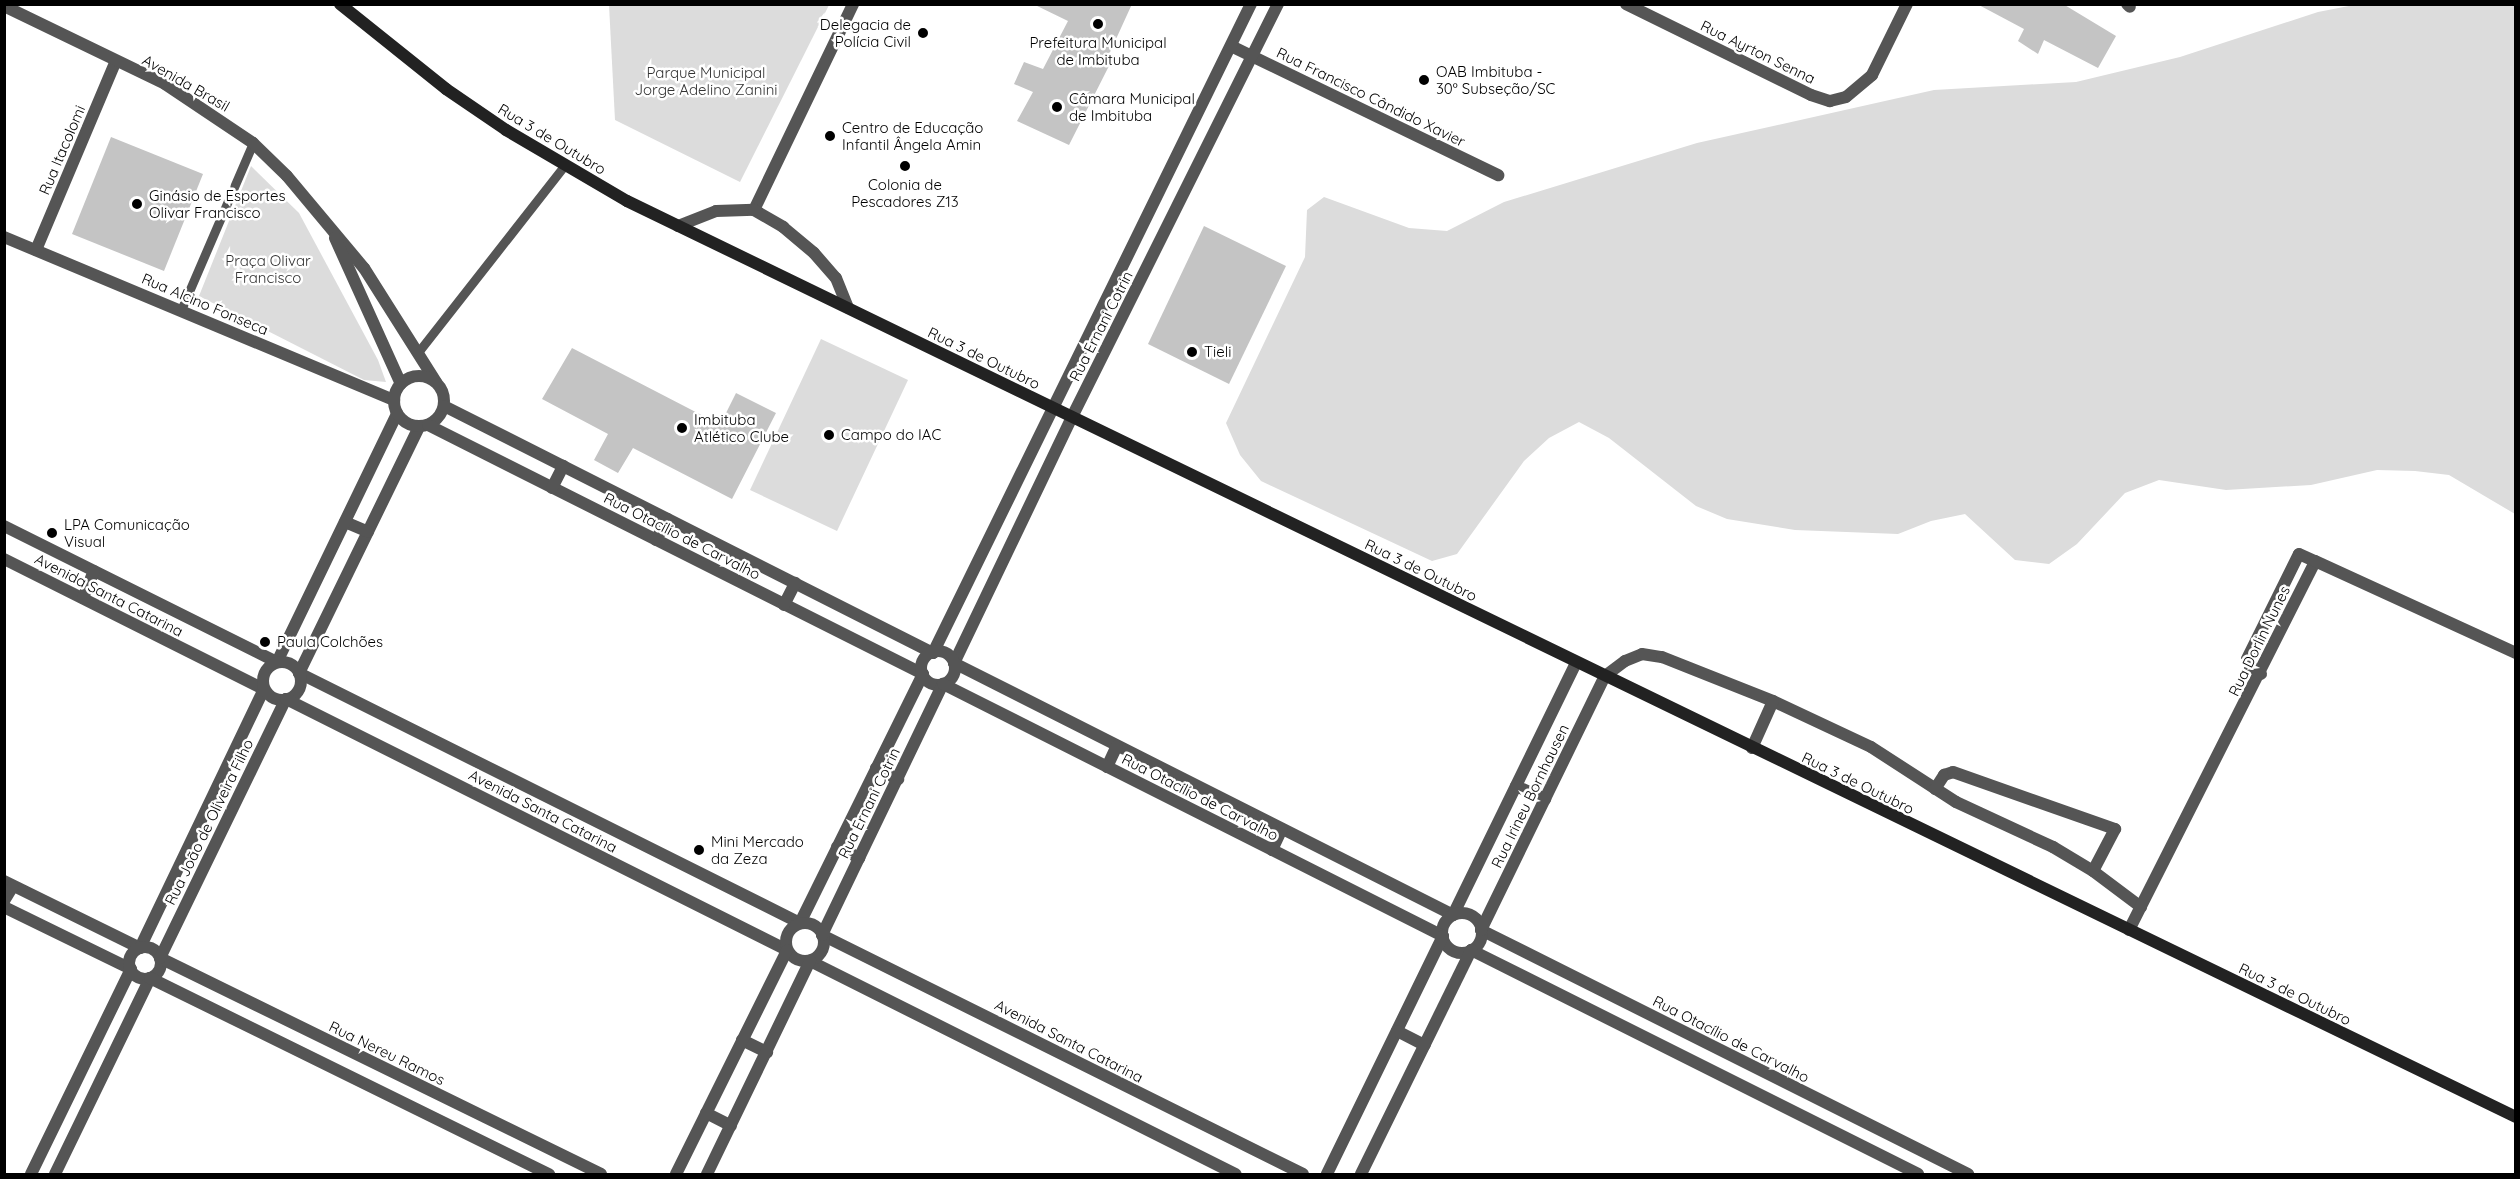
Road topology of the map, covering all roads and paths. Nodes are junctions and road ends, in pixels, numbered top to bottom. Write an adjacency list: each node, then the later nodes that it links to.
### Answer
1 (340, 4): 12 (main road, Rua 3 de Outubro)
2 (854, 4): 16 (street)
3 (1251, 4): 8 (street, Rua Ernani Cotrin)
4 (1278, 4): 9 (street, Rua Ernani Cotrin)
5 (1626, 4): 6 (street, Rua Ayrton Senna)
6 (1907, 4)
7 (4, 6): 10 (street, Avenida Brasil)
8 (1231, 46): 9 (street, Rua Francisco Cândido Xavier); 14 (street, Rua Ernani Cotrin)
9 (1252, 57): 13 (street, Rua Francisco Cândido Xavier); 15 (street, Rua Ernani Cotrin)
10 (116, 61): 11 (street, Avenida Brasil); 20 (street, Rua Itacolomi)
11 (253, 143): 17 (street, Avenida Brasil); 22 (lane)
12 (564, 166): 18 (main road, Rua 3 de Outubro); 23 (lane)
13 (1498, 175)
14 (1164, 183): 15 (street); 28 (street, Rua Ernani Cotrin)
15 (1184, 193): 30 (street, Rua Ernani Cotrin)
16 (754, 210): 18 (street); 21 (street)
17 (327, 220): 23 (street, Avenida Brasil); 25 (street, Avenida Brasil)
18 (678, 226): 21 (main road, Rua 3 de Outubro)
19 (4, 237): 20 (street, Rua Alcino Fonseca)
20 (36, 250): 22 (street, Rua Alcino Fonseca)
21 (848, 308): 28 (main road, Rua 3 de Outubro)
22 (181, 310): 26 (street, Rua Alcino Fonseca)
23 (419, 351): 24 (street, Avenida Brasil)
24 (436, 382): 25 (street); 27 (street)
25 (400, 384): 26 (street)
26 (394, 400): 29 (street)
27 (444, 406): 31 (street); 32 (street, Rua Otacílio de Carvalho)
28 (1053, 408): 30 (main road, Rua 3 de Outubro); 39 (street, Rua Ernani Cotrin)
29 (397, 414): 31 (street); 35 (street)
30 (1072, 417): 41 (street, Rua Ernani Cotrin); 51 (main road, Rua 3 de Outubro)
31 (423, 426): 33 (street, Rua Otacílio de Carvalho); 37 (street)
32 (563, 466): 33 (street); 34 (street, Rua Otacílio de Carvalho)
33 (552, 488): 38 (street, Rua Otacílio de Carvalho)
34 (667, 519): 38 (street); 44 (street, Rua Otacílio de Carvalho)
35 (345, 522): 37 (street); 49 (street)
36 (4, 526): 43 (street, Avenida Santa Catarina)
37 (368, 532): 52 (street)
38 (656, 540): 46 (street, Rua Otacílio de Carvalho)
39 (982, 553): 41 (street); 47 (street, Rua Ernani Cotrin)
40 (4, 559): 45 (street, Avenida Santa Catarina)
41 (1003, 561): 50 (street, Rua Ernani Cotrin)
42 (2315, 561): 48 (street); 54 (street, Rua Dorlin Nunes); 54 (street)
43 (94, 571): 45 (street); 49 (street, Avenida Santa Catarina)
44 (795, 583): 46 (street); 47 (street, Rua Otacílio de Carvalho)
45 (83, 598): 57 (street, Avenida Santa Catarina)
46 (784, 604): 53 (street, Rua Otacílio de Carvalho)
47 (933, 652): 50 (street); 53 (street)
48 (2516, 653)
49 (278, 662): 52 (street); 57 (street)
50 (954, 663): 56 (street); 60 (street, Rua Otacílio de Carvalho)
51 (1576, 663): 55 (main road, Rua 3 de Outubro); 65 (street, Rua Irineu Bornhausen)
52 (299, 673): 58 (street); 80 (street, Avenida Santa Catarina)
53 (923, 674): 56 (street); 63 (street, Rua Ernani Cotrin)
54 (2261, 674): 78 (street, Rua Dorlin Nunes)
55 (1605, 676): 59 (street); 61 (main road, Rua 3 de Outubro); 67 (street, Rua Irineu Bornhausen)
56 (943, 684): 62 (street, Rua Otacílio de Carvalho); 64 (street, Rua Ernani Cotrin)
57 (264, 689): 58 (street); 68 (street, Rua João de Oliveira Filho)
58 (286, 699): 70 (street, Rua João de Oliveira Filho); 86 (street, Avenida Santa Catarina)
59 (1773, 701): 61 (street); 66 (street)
60 (1117, 746): 62 (street); 69 (street, Rua Otacílio de Carvalho)
61 (1752, 748): 82 (main road, Rua 3 de Outubro)
62 (1107, 767): 72 (street, Rua Otacílio de Carvalho)
63 (876, 768): 64 (street); 71 (street, Rua Ernani Cotrin)
64 (898, 779): 73 (street, Rua Ernani Cotrin)
65 (1516, 786): 67 (street); 79 (street, Rua Irineu Bornhausen)
66 (1935, 789): 74 (street); 74 (street)
67 (1545, 799): 81 (street, Rua Irineu Bornhausen)
68 (200, 824): 70 (street); 85 (street, Rua João de Oliveira Filho)
69 (1282, 829): 72 (street); 79 (street, Rua Otacílio de Carvalho)
70 (221, 834): 88 (street, Rua João de Oliveira Filho)
71 (837, 847): 73 (street); 80 (street, Rua Ernani Cotrin)
72 (1272, 850): 84 (street, Rua Otacílio de Carvalho)
73 (860, 858): 83 (street, Rua Ernani Cotrin)
74 (2093, 871): 78 (street)
75 (9, 883): 76 (street); 85 (street)
76 (4, 902)
77 (4, 907): 90 (street)
78 (2141, 907): 82 (street, Rua Dorlin Nunes)
79 (1453, 915): 81 (street); 84 (street)
80 (800, 923): 83 (street); 86 (street)
81 (1481, 930): 87 (street); 91 (street, Rua Otacílio de Carvalho)
82 (2129, 930): 107 (main road, Rua 3 de Outubro)
83 (822, 935): 89 (street); 118 (street, Avenida Santa Catarina)
84 (1443, 936): 87 (street); 94 (street)
85 (140, 948): 88 (street); 90 (street)
86 (787, 950): 89 (street); 95 (street)
87 (1471, 950): 93 (street); 96 (street)
88 (160, 958): 92 (street); 97 (street, Rua Nereu Ramos)
89 (810, 961): 99 (street); 117 (street)
90 (130, 969): 92 (street); 103 (street)
91 (1562, 970): 93 (street); 98 (street, Rua Otacílio de Carvalho)
92 (150, 978): 100 (street); 105 (street)
93 (1551, 990): 101 (street)
94 (1396, 1031): 96 (street); 119 (street)
95 (742, 1040): 99 (street); 106 (street)
96 (1425, 1045): 120 (street)
97 (347, 1049): 100 (street); 109 (street, Rua Nereu Ramos)
98 (1721, 1050): 101 (street); 102 (street, Rua Otacílio de Carvalho)
99 (766, 1052): 108 (street)
100 (338, 1071): 110 (street)
101 (1710, 1071): 104 (street)
102 (1776, 1078): 104 (street); 122 (street, Rua Otacílio de Carvalho)
103 (70, 1094): 105 (street); 111 (street)
104 (1766, 1098): 121 (street)
105 (89, 1104): 112 (street)
106 (706, 1113): 108 (street); 115 (street)
107 (2516, 1117)
108 (731, 1126): 116 (street)
109 (536, 1142): 110 (street); 114 (street, Rua Nereu Ramos)
110 (526, 1164): 113 (street)
111 (31, 1174)
112 (55, 1174)
113 (549, 1174)
114 (601, 1174)
115 (676, 1174)
116 (707, 1174)
117 (1236, 1174)
118 (1303, 1174)
119 (1327, 1174)
120 (1360, 1174)
121 (1918, 1174)
122 (1968, 1174)

